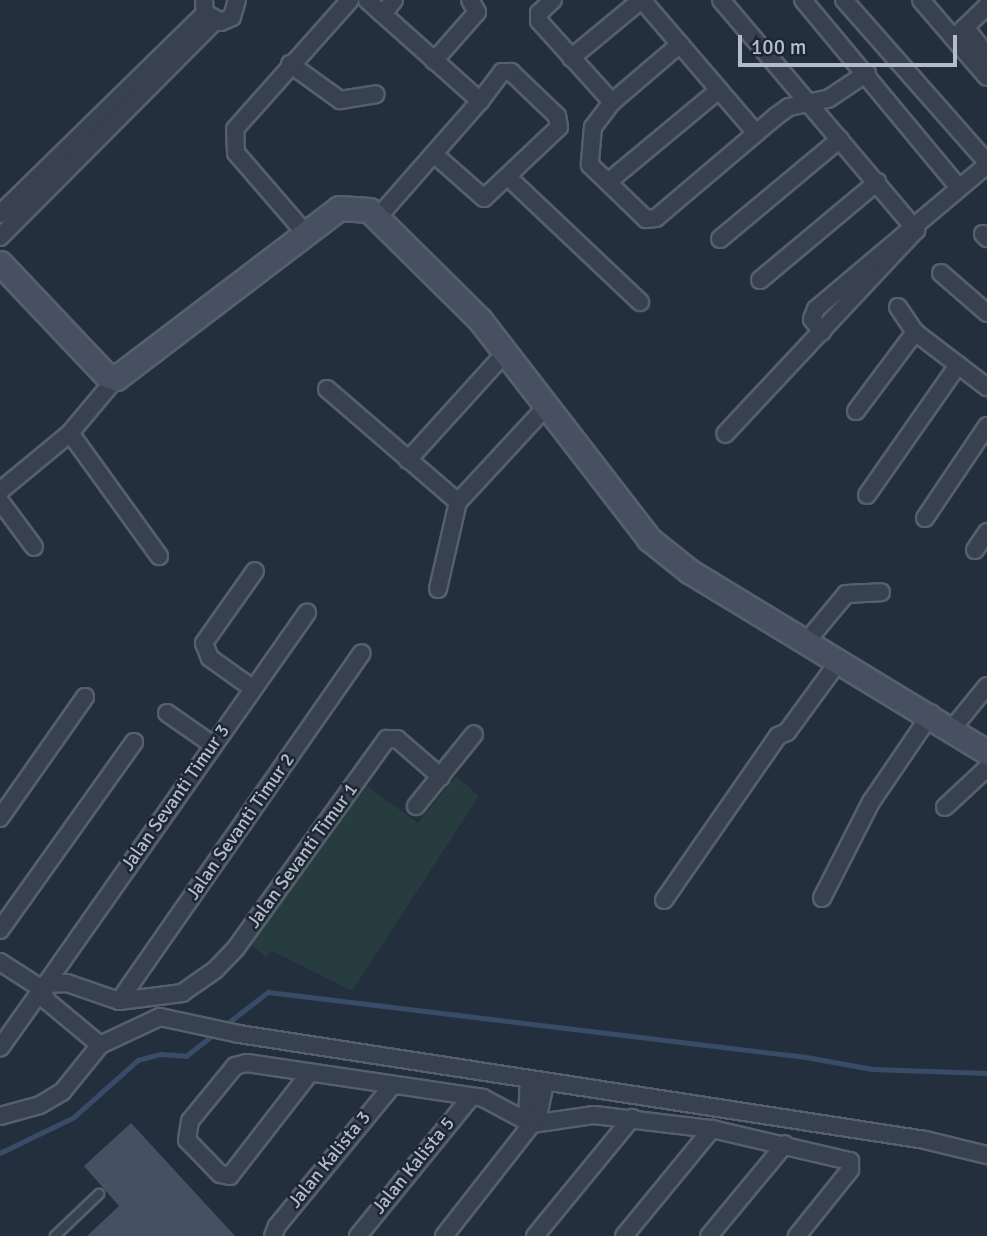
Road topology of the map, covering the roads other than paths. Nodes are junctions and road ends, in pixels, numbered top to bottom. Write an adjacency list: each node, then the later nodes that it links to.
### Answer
1 (237, 0): 13 (street)
2 (350, 0): 20 (street)
3 (367, 0): 14 (street)
4 (394, 0): 14 (street)
5 (470, 0): 19 (street)
6 (553, 0): 18 (street)
7 (642, 0): 16 (street); 18 (street)
8 (721, 0): 27 (street)
9 (803, 0): 21 (street)
10 (844, 0): 31 (street)
11 (922, 0): 15 (street)
12 (987, 6): 15 (street)
13 (208, 11): 36 (street); 40 (street)
14 (383, 14): 19 (street)
15 (959, 32): 17 (street); 22 (street)
16 (680, 44): 23 (street); 26 (street)
17 (987, 55)
18 (572, 58): 26 (street)
19 (435, 61): 25 (street)
20 (290, 64): 24 (street); 39 (street)
21 (867, 73): 27 (street); 35 (street)
22 (987, 77)
23 (719, 90): 28 (street); 33 (street)
24 (376, 94)
25 (480, 101): 30 (street); 32 (street)
26 (612, 102): 33 (street)
27 (810, 104): 28 (street); 29 (street)
28 (756, 133): 33 (street)
29 (839, 139): 34 (street); 41 (street)
30 (435, 155): 32 (street); 37 (street)
31 (987, 164): 35 (street)
32 (510, 179): 45 (street)
33 (608, 182)
34 (877, 182): 38 (street); 44 (street)
35 (958, 187): 38 (street)
36 (0, 214)
37 (377, 217): 39 (street); 49 (street)
38 (915, 226): 58 (street)
39 (306, 234): 51 (street)
40 (0, 237)
41 (720, 239)
42 (0, 263): 51 (street)
43 (941, 273): 47 (street)
44 (760, 280)
45 (640, 302)
46 (898, 307): 48 (street)
47 (987, 313)
48 (915, 332): 50 (street); 55 (street)
49 (505, 353): 54 (street); 59 (street)
50 (958, 365): 52 (street); 61 (street)
51 (116, 378): 57 (street)
52 (987, 387)
53 (327, 389): 59 (street)
54 (547, 406): 63 (street); 73 (street)
55 (856, 411)
56 (987, 426): 64 (street)
57 (70, 433): 60 (street); 68 (street)
58 (725, 434)
59 (408, 460): 63 (street)
60 (0, 491)
61 (867, 495)
62 (0, 500): 66 (street)
63 (458, 502): 70 (street)
64 (925, 518)
65 (987, 532): 67 (street)
66 (34, 547)
67 (975, 550)
68 (159, 556)
69 (256, 571): 77 (street)
70 (438, 589)
71 (881, 592): 73 (street)
72 (307, 613): 77 (street, Jalan Sevanti Timur 3)
73 (807, 641): 75 (street)
74 (362, 653): 96 (street, Jalan Sevanti Timur 2)
75 (839, 661): 80 (street); 92 (street)
76 (987, 686): 81 (street)
77 (252, 688): 84 (street, Jalan Sevanti Timur 3)
78 (85, 697): 90 (street)
79 (167, 713): 84 (street)
80 (931, 714): 81 (street); 91 (street)
81 (952, 729): 85 (street)
82 (474, 734): 87 (street)
83 (134, 743): 93 (street)
84 (214, 745): 95 (street, Jalan Sevanti Timur 3)
85 (987, 752)
86 (987, 768): 89 (street)
87 (441, 777): 88 (street); 96 (street, Jalan Sevanti Timur 1)
88 (416, 806)
89 (945, 807)
90 (0, 818)
91 (822, 898)
92 (664, 900)
93 (0, 930)
94 (0, 962): 95 (street)
95 (44, 986): 96 (street); 97 (street); 98 (street, Jalan Sevanti Timur 3)
96 (119, 1002)
97 (100, 1045): 100 (street); 103 (street)
98 (0, 1048)
99 (309, 1073): 99 (street); 101 (street)
100 (537, 1080): 105 (street); 108 (street)
101 (391, 1087): 102 (street); 111 (street, Jalan Kalista 3)
102 (471, 1097): 105 (street); 112 (street, Jalan Kalista 5)
103 (0, 1116)
104 (632, 1118): 105 (street); 106 (street); 114 (street)
105 (532, 1124): 113 (street)
106 (712, 1129): 107 (street); 115 (street)
107 (785, 1144): 116 (street); 117 (street)
108 (987, 1155)
109 (99, 1194): 110 (lane)
110 (55, 1236)
111 (273, 1236)
112 (358, 1236)
113 (444, 1236)
114 (535, 1236)
115 (624, 1236)
116 (709, 1236)
117 (797, 1236)

